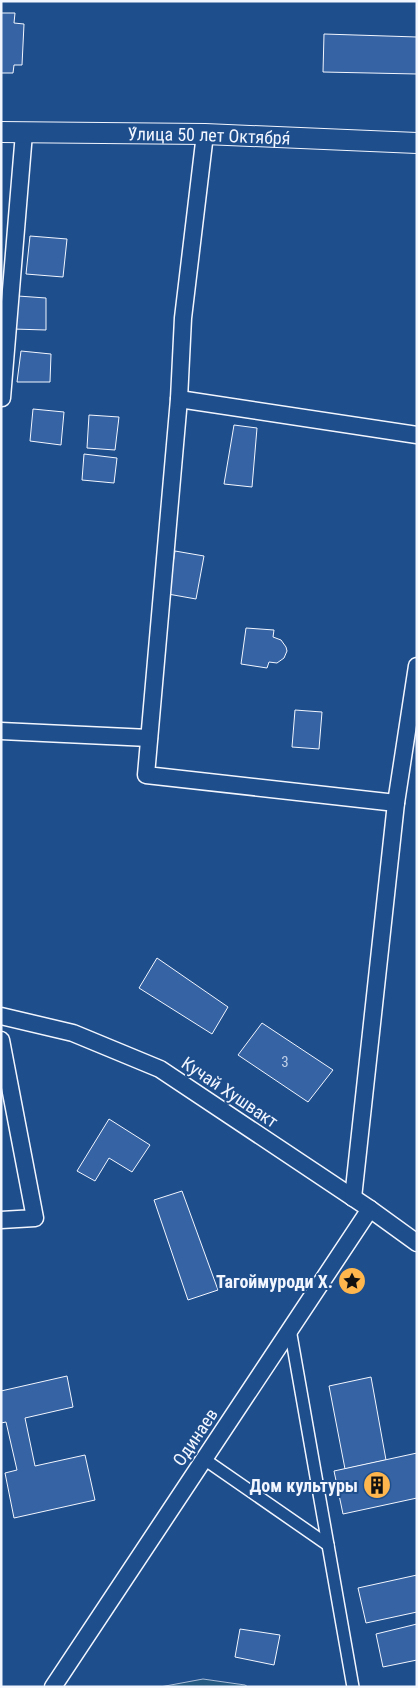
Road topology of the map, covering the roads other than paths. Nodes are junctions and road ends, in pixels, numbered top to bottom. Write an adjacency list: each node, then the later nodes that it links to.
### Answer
1 (1, 132): 2 (street, У́лица 50 лет Октября́)
2 (24, 133): 3 (street, У́лица 50 лет Октября́); 5 (street)
3 (205, 134): 4 (street, У́лица 50 лет Октября́); 6 (street)
4 (417, 143)
5 (2, 398)
6 (179, 399): 7 (street); 11 (street)
7 (417, 435)
8 (417, 666): 9 (street)
9 (415, 690): 12 (street)
10 (1, 731): 11 (street)
11 (149, 738): 12 (street)
12 (396, 803): 15 (street)
13 (1, 1016): 15 (street, Кучай Хушвакт)
14 (1, 1040): 17 (street)
15 (353, 1198): 16 (street, Кучай Хушвакт)
16 (370, 1209): 18 (street, Кучай Хушвакт); 19 (street, Одинаев)
17 (1, 1220)
18 (417, 1243)
19 (290, 1329): 20 (street, Одинаев); 21 (street)
20 (204, 1459): 21 (street); 22 (street, Одинаев)
21 (328, 1545): 23 (street)
22 (53, 1687)
23 (353, 1687)

